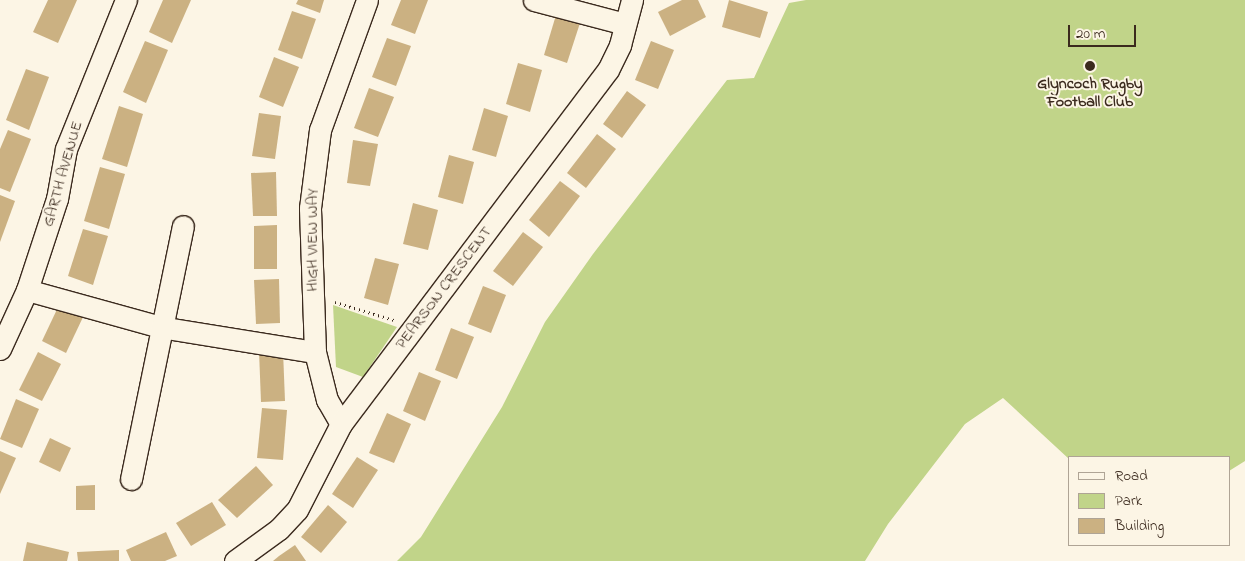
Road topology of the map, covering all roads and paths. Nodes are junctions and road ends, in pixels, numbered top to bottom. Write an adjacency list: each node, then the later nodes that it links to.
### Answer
1 (126, 0): 7 (street, GARTH AVENUE)
2 (367, 0): 8 (street, HIGH VIEW WAY)
3 (534, 0): 5 (street)
4 (632, 0): 5 (street, PEARSON CRESCENT)
5 (625, 24): 10 (street, PEARSON CRESCENT)
6 (184, 226): 9 (street)
7 (27, 290): 9 (street); 11 (street, GARTH AVENUE)
8 (313, 295): 10 (path); 12 (street, HIGH VIEW WAY)
9 (160, 327): 12 (street); 14 (street)
10 (414, 327): 13 (street, PEARSON CRESCENT)
11 (0, 349)
12 (315, 352): 13 (street, HIGH VIEW WAY)
13 (341, 424): 15 (street, PEARSON CRESCENT)
14 (131, 479)
15 (235, 561)

